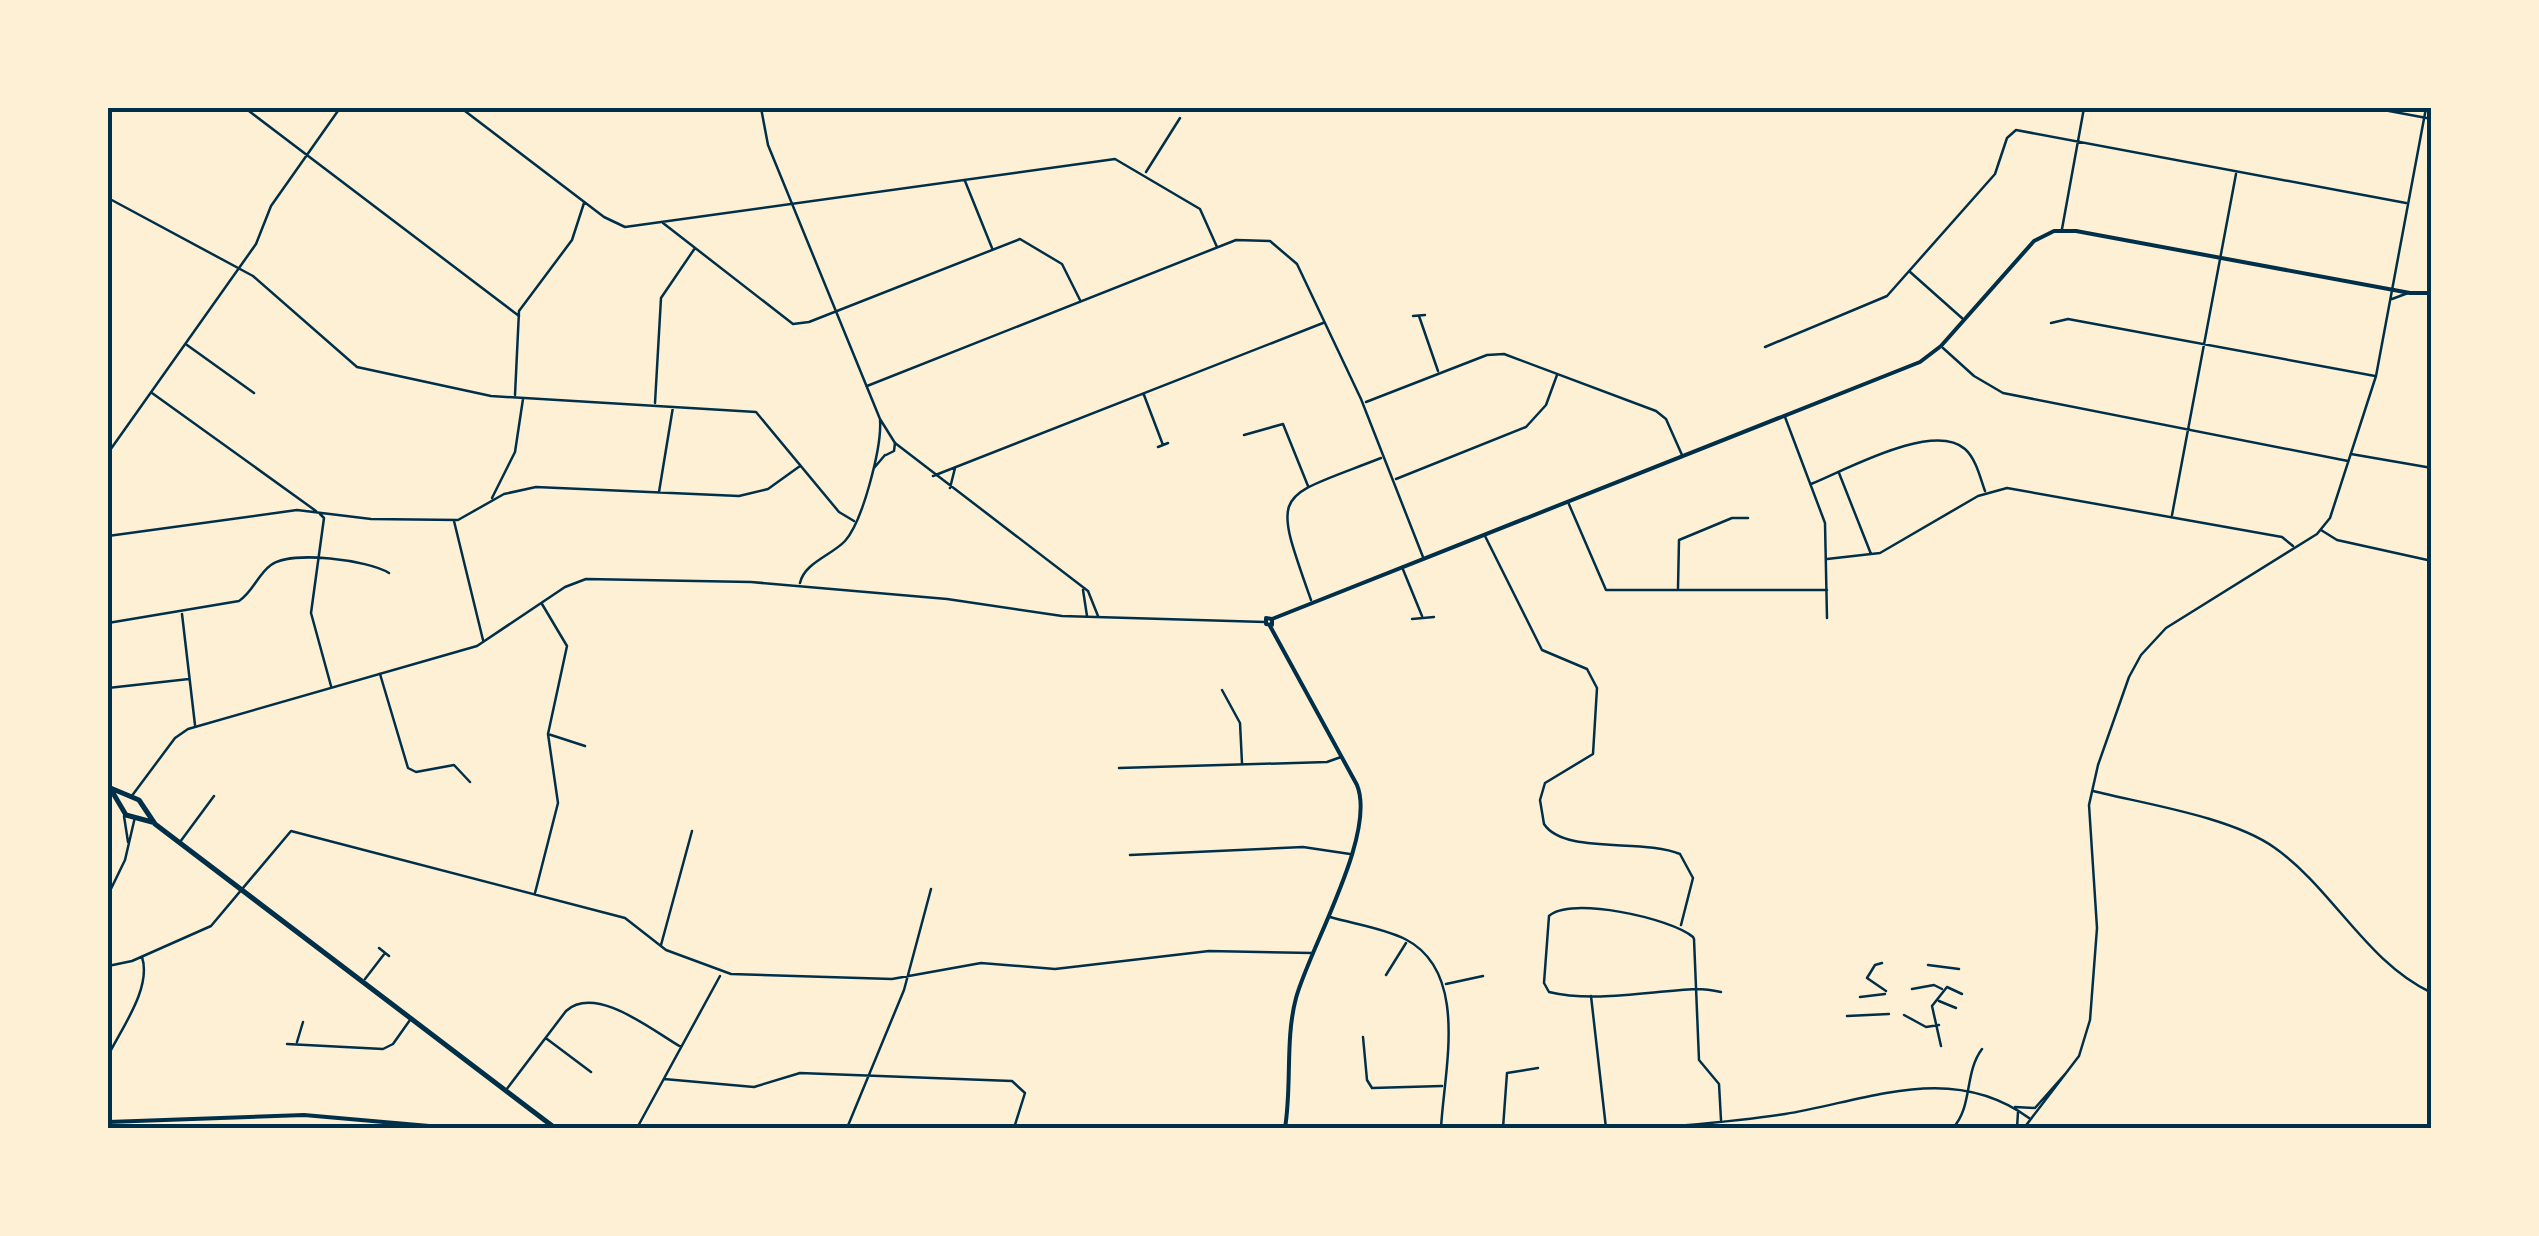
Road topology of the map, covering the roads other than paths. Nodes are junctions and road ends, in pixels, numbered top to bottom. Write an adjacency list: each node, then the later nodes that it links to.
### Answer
1 (245, 108): 12 (street)
2 (340, 108): 12 (street)
3 (461, 108): 17 (street)
4 (762, 108): 18 (street)
5 (2084, 108): 11 (street)
6 (2373, 108): 8 (street)
7 (2426, 108): 8 (street)
8 (2424, 117): 10 (street); 19 (street)
9 (1180, 118): 14 (street)
10 (2432, 118)
11 (2078, 141): 13 (street); 21 (street); 27 (street)
12 (306, 154): 26 (street); 35 (street)
13 (2236, 172): 19 (street); 25 (street)
14 (1144, 174): 15 (street); 22 (street)
15 (964, 179): 18 (street); 24 (street)
16 (108, 198): 26 (street)
17 (585, 202): 20 (street); 35 (street)
18 (792, 204): 20 (street); 33 (street)
19 (2408, 204): 28 (street)
20 (662, 222): 23 (street)
21 (2062, 230): 25 (main road); 38 (main road)
22 (1218, 247): 32 (street); 39 (street)
23 (695, 248): 33 (street); 55 (street)
24 (992, 249): 32 (street); 33 (street)
25 (2220, 258): 28 (main road); 42 (street)
26 (240, 268): 41 (street); 52 (street)
27 (1909, 271): 38 (street); 44 (street)
28 (2393, 290): 29 (main road); 31 (street)
29 (2410, 293): 30 (main road); 31 (street)
30 (2432, 293)
31 (2390, 300): 47 (street)
32 (1080, 301): 48 (street)
33 (836, 311): 48 (street)
34 (1425, 315): 37 (street)
35 (519, 316): 52 (street)
36 (1413, 316): 37 (street)
37 (1419, 316): 45 (street)
38 (1964, 320): 43 (main road)
39 (1326, 322): 51 (street); 54 (street)
40 (2051, 323): 42 (street)
41 (186, 344): 49 (street); 50 (street)
42 (2204, 344): 47 (street); 59 (street)
43 (1941, 346): 57 (main road); 59 (street)
44 (1765, 347)
45 (1439, 374): 46 (street); 54 (street)
46 (1558, 374): 70 (street); 79 (street)
47 (2376, 376): 69 (street)
48 (866, 386): 58 (street)
49 (151, 392): 65 (street); 87 (street)
50 (254, 393)
51 (1143, 394): 63 (street); 74 (street)
52 (515, 398): 53 (street)
53 (523, 399): 55 (street); 85 (street)
54 (1363, 403): 71 (street)
55 (655, 404): 56 (street)
56 (674, 406): 73 (street); 83 (street)
57 (1784, 416): 70 (main road); 80 (street)
58 (880, 418): 61 (street); 62 (street)
59 (2188, 431): 72 (street); 88 (street)
60 (1244, 435): 81 (street)
61 (880, 441): 62 (street); 64 (street)
62 (894, 442): 66 (street); 68 (street)
63 (1158, 447)
64 (879, 448): 67 (street); 76 (street)
65 (108, 453)
66 (892, 453): 67 (street); 68 (street)
67 (886, 454): 76 (street)
68 (905, 454): 78 (street)
69 (2352, 454): 72 (street); 75 (street)
70 (1682, 456): 86 (main road)
71 (1384, 458): 79 (street); 81 (street)
72 (2349, 462): 92 (street)
73 (801, 465): 83 (street); 91 (street)
74 (956, 467): 78 (street); 82 (street)
75 (2432, 468)
76 (873, 469): 91 (street)
77 (1839, 473): 80 (street); 84 (street); 96 (street)
78 (933, 476): 82 (street)
79 (1393, 480): 97 (street)
80 (1811, 484): 98 (street)
81 (1308, 487): 107 (street)
82 (950, 489): 104 (street)
83 (659, 492): 85 (street)
84 (1985, 492): 88 (street); 96 (street)
85 (492, 500): 90 (street)
86 (1568, 501): 93 (main road); 105 (street)
87 (319, 513): 90 (street); 94 (street); 99 (street)
88 (2172, 517): 95 (street)
89 (1748, 518): 105 (street)
90 (454, 520): 118 (street)
91 (856, 522): 103 (street)
92 (2320, 530): 95 (street); 100 (street)
93 (1484, 534): 97 (main road); 150 (street)
94 (108, 536)
95 (2294, 548): 133 (street)
96 (1872, 556): 98 (street)
97 (1424, 558): 101 (main road)
98 (1827, 559): 106 (street)
99 (318, 560): 102 (street); 109 (street); 122 (street)
100 (2432, 561)
101 (1402, 566): 107 (main road); 110 (street)
102 (389, 573)
103 (800, 586): 108 (street); 111 (street)
104 (1083, 590): 111 (street); 113 (street)
105 (1678, 590): 106 (street)
106 (1827, 590): 115 (street)
107 (1312, 602): 116 (main road)
108 (542, 603): 118 (street); 125 (street)
109 (181, 611): 117 (street); 120 (street)
110 (1422, 616): 112 (street); 114 (street)
111 (1087, 617): 113 (street)
112 (1434, 617)
113 (1098, 618): 116 (street)
114 (1412, 618)
115 (1827, 618)
116 (1269, 622): 127 (main road)
117 (108, 623)
118 (484, 642): 119 (street)
119 (380, 674): 122 (street); 130 (street)
120 (189, 679): 121 (street); 124 (street)
121 (108, 688)
122 (332, 688): 124 (street)
123 (1222, 690): 128 (street)
124 (195, 727): 131 (street)
125 (548, 734): 126 (street); 147 (street)
126 (585, 746)
127 (1341, 758): 128 (street); 143 (main road)
128 (1242, 764): 129 (street)
129 (1119, 768)
130 (470, 782)
131 (141, 785): 135 (street); 136 (street)
132 (110, 789): 135 (highway); 137 (highway)
133 (2092, 790): 172 (street); 193 (street)
134 (214, 796): 141 (street)
135 (130, 798): 136 (highway); 137 (highway)
136 (142, 805): 138 (highway); 139 (highway)
137 (123, 811): 138 (highway); 142 (street)
138 (136, 817): 139 (highway); 142 (street)
139 (155, 824): 141 (highway)
140 (692, 832): 152 (street)
141 (180, 842): 146 (highway)
142 (128, 844): 148 (street)
143 (1350, 854): 144 (street); 149 (main road)
144 (1130, 855)
145 (931, 889): 165 (street)
146 (242, 890): 147 (street); 157 (street); 166 (highway)
147 (535, 894): 152 (street)
148 (108, 895)
149 (1328, 916): 151 (street); 155 (main road)
150 (1680, 928): 169 (street); 174 (street)
151 (1407, 940): 163 (street); 167 (street)
152 (660, 946): 162 (street)
153 (379, 948): 154 (street)
154 (385, 952): 156 (street); 166 (street)
155 (1314, 954): 165 (street); 210 (main road)
156 (390, 956)
157 (142, 957): 160 (street); 191 (street)
158 (1882, 963): 175 (street)
159 (1928, 964): 161 (street)
160 (108, 966)
161 (1959, 969)
162 (721, 974): 165 (street); 189 (street)
163 (1386, 975)
164 (1483, 976): 167 (street)
165 (906, 978): 195 (street)
166 (363, 982): 181 (highway)
167 (1444, 985): 197 (street)
168 (1915, 987): 170 (street)
169 (1696, 989): 171 (street); 174 (street); 203 (street)
170 (1943, 990): 173 (street); 176 (street)
171 (1721, 992)
172 (2432, 992)
173 (1962, 994)
174 (1591, 995): 213 (street)
175 (1860, 997)
176 (1938, 1000): 177 (street); 183 (street)
177 (1956, 1008)
178 (1889, 1014): 180 (street)
179 (1904, 1015): 183 (street)
180 (1847, 1016)
181 (411, 1019): 187 (street); 198 (highway)
182 (303, 1022): 187 (street)
183 (1940, 1025): 188 (street)
184 (1363, 1037): 197 (street)
185 (546, 1038): 189 (street); 194 (street); 198 (street)
186 (287, 1044): 187 (street)
187 (297, 1044)
188 (1941, 1046)
189 (681, 1047): 196 (street)
190 (1982, 1049): 199 (street)
191 (108, 1056)
192 (1538, 1068): 212 (street)
193 (2071, 1069): 200 (street); 201 (street)
194 (591, 1072)
195 (869, 1075): 196 (street); 208 (street); 209 (street)
196 (664, 1078): 207 (street)
197 (1443, 1086): 211 (street)
198 (505, 1091): 204 (highway)
199 (1968, 1094): 200 (street); 203 (street); 215 (street)
200 (2014, 1108): 201 (street); 216 (street)
201 (2031, 1120): 217 (street)
202 (108, 1122): 205 (main road)
203 (1721, 1122): 214 (street)
204 (544, 1126): 206 (highway)
205 (452, 1128)
206 (554, 1128)
207 (637, 1128)
208 (847, 1128)
209 (1014, 1128)
210 (1284, 1128)
211 (1441, 1128)
212 (1503, 1128)
213 (1606, 1128)
214 (1655, 1128)
215 (1953, 1128)
216 (2018, 1128)
217 (2024, 1128)

